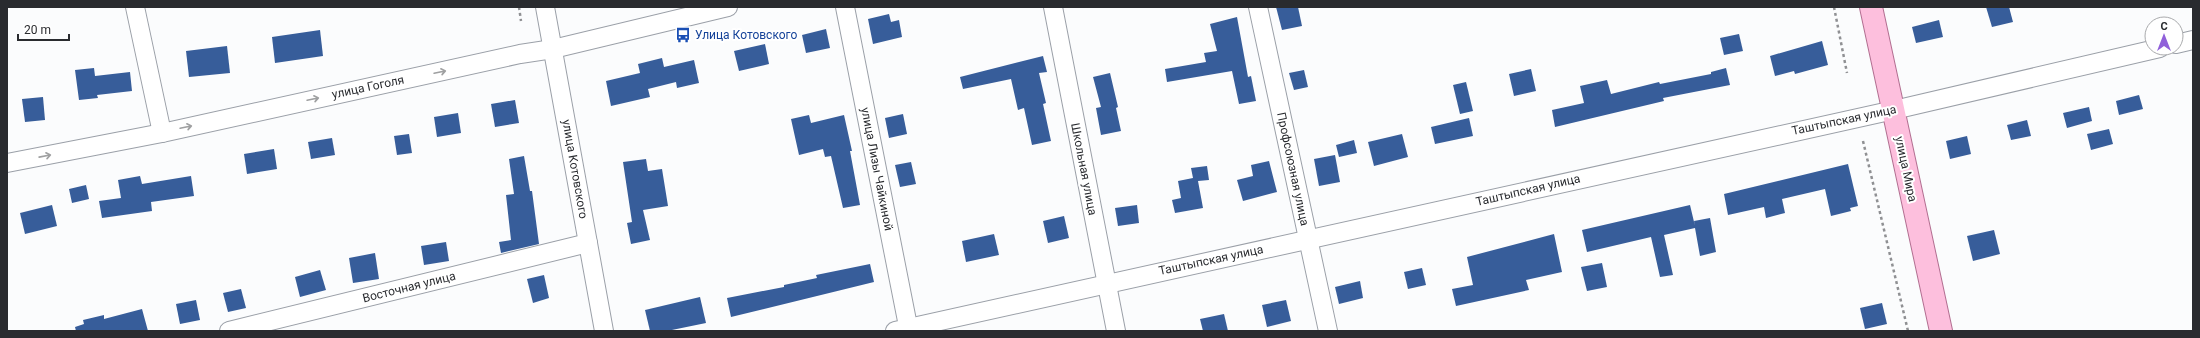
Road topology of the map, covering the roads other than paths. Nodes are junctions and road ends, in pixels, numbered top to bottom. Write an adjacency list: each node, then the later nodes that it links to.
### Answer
1 (135, 7): 11 (street)
2 (545, 7): 8 (street, улица Котовского)
3 (728, 7): 8 (street, улица Гоголя)
4 (845, 7): 16 (street, улица Лизы Чайкиной)
5 (1053, 7): 15 (street, Школьная улица)
6 (1258, 7): 13 (street, Профсоюзная улица)
7 (1871, 7): 10 (main road, улица Мира)
8 (553, 49): 11 (street, улица Гоголя, one-way to 8); 14 (street, улица Котовского)
9 (2144, 52): 10 (street, Таштыпская улица)
10 (1894, 110): 13 (street, Таштыпская улица); 21 (main road, улица Мира)
11 (162, 133): 12 (street, улица Гоголя, one-way to 11)
12 (7, 164)
13 (1308, 239): 15 (street, Таштыпская улица); 20 (street, Профсоюзная улица)
14 (588, 243): 17 (street, Восточная улица); 18 (street, улица Котовского)
15 (1106, 283): 16 (street, Таштыпская улица); 19 (street, Школьная улица)
16 (904, 330)
17 (229, 331)
18 (604, 331)
19 (1116, 331)
20 (1328, 331)
21 (1941, 331)

